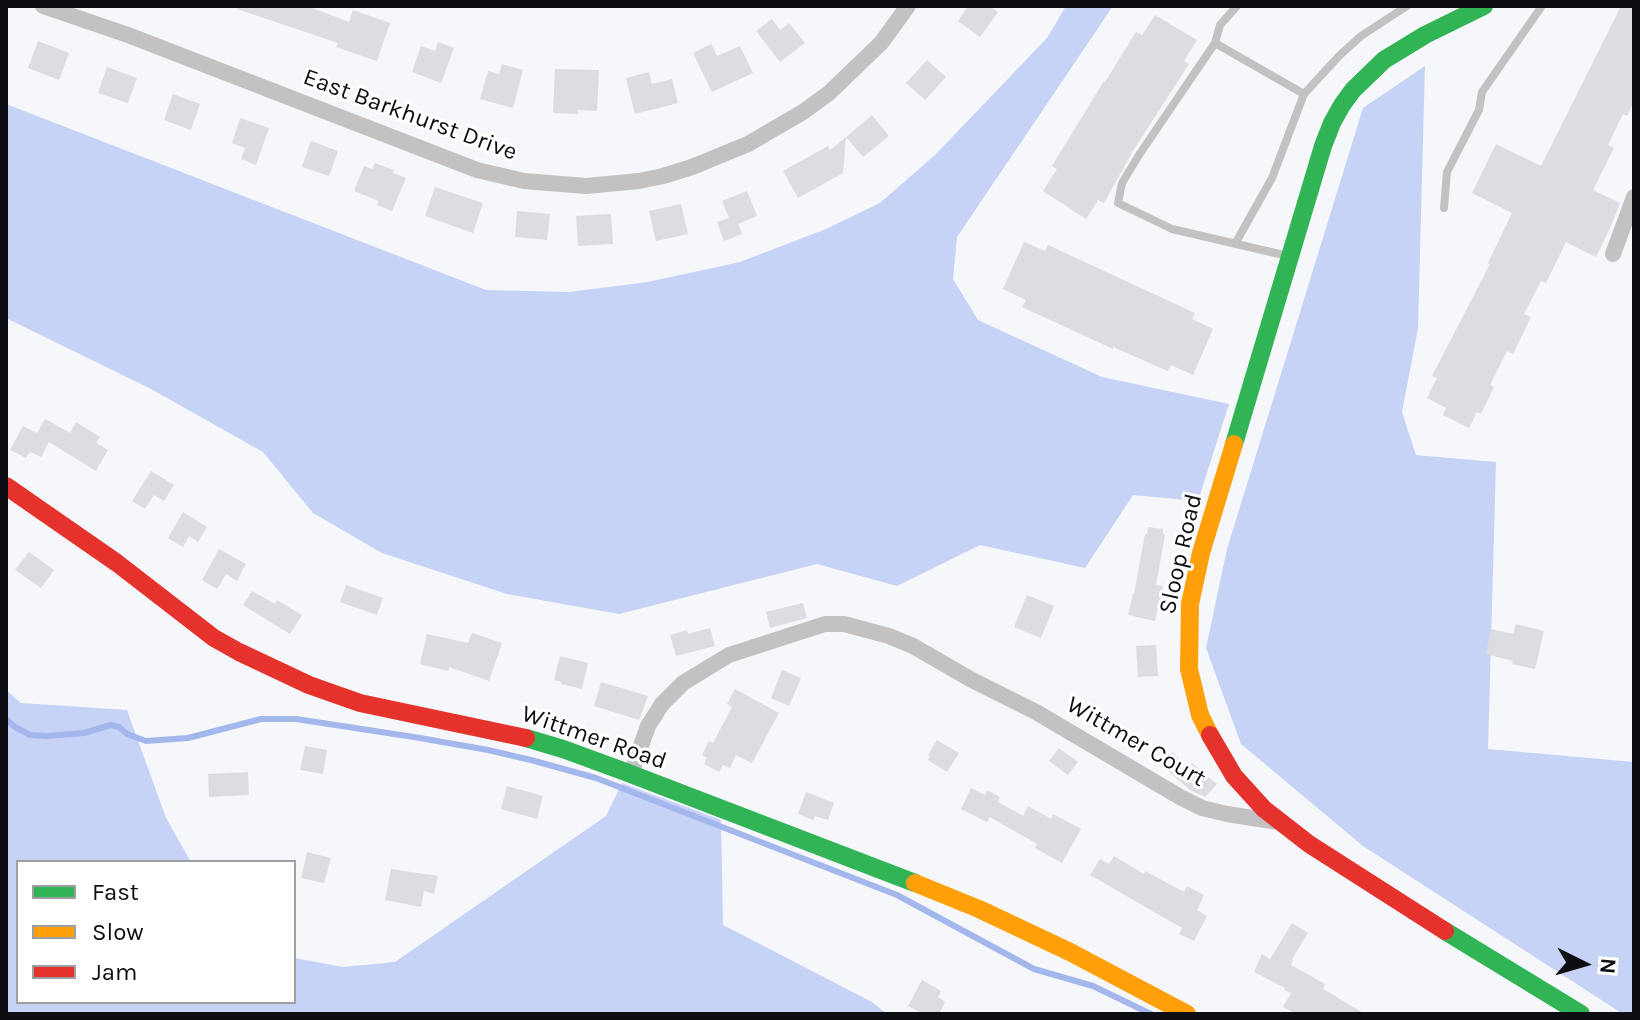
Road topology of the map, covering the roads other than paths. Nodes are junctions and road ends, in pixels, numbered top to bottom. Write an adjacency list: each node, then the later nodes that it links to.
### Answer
1 (43, 6): 2 (street, East Barkhurst Drive)
2 (908, 6)
3 (1237, 6): 7 (lane)
4 (1407, 6): 8 (lane)
5 (1484, 6): 13 (street, Sloop Road)
6 (1542, 6): 10 (lane)
7 (1215, 43): 8 (lane); 11 (lane)
8 (1304, 94): 11 (lane)
9 (1634, 197): 12 (street)
10 (1444, 208)
11 (1235, 244): 13 (lane)
12 (1613, 254)
13 (1290, 257): 16 (street, Sloop Road)
14 (6, 486): 15 (street, Wittmer Road)
15 (631, 774): 16 (street, Wittmer Court); 17 (street, Wittmer Road)
16 (1283, 823): 18 (street, Sloop Road)
17 (1187, 1014)
18 (1581, 1014)

